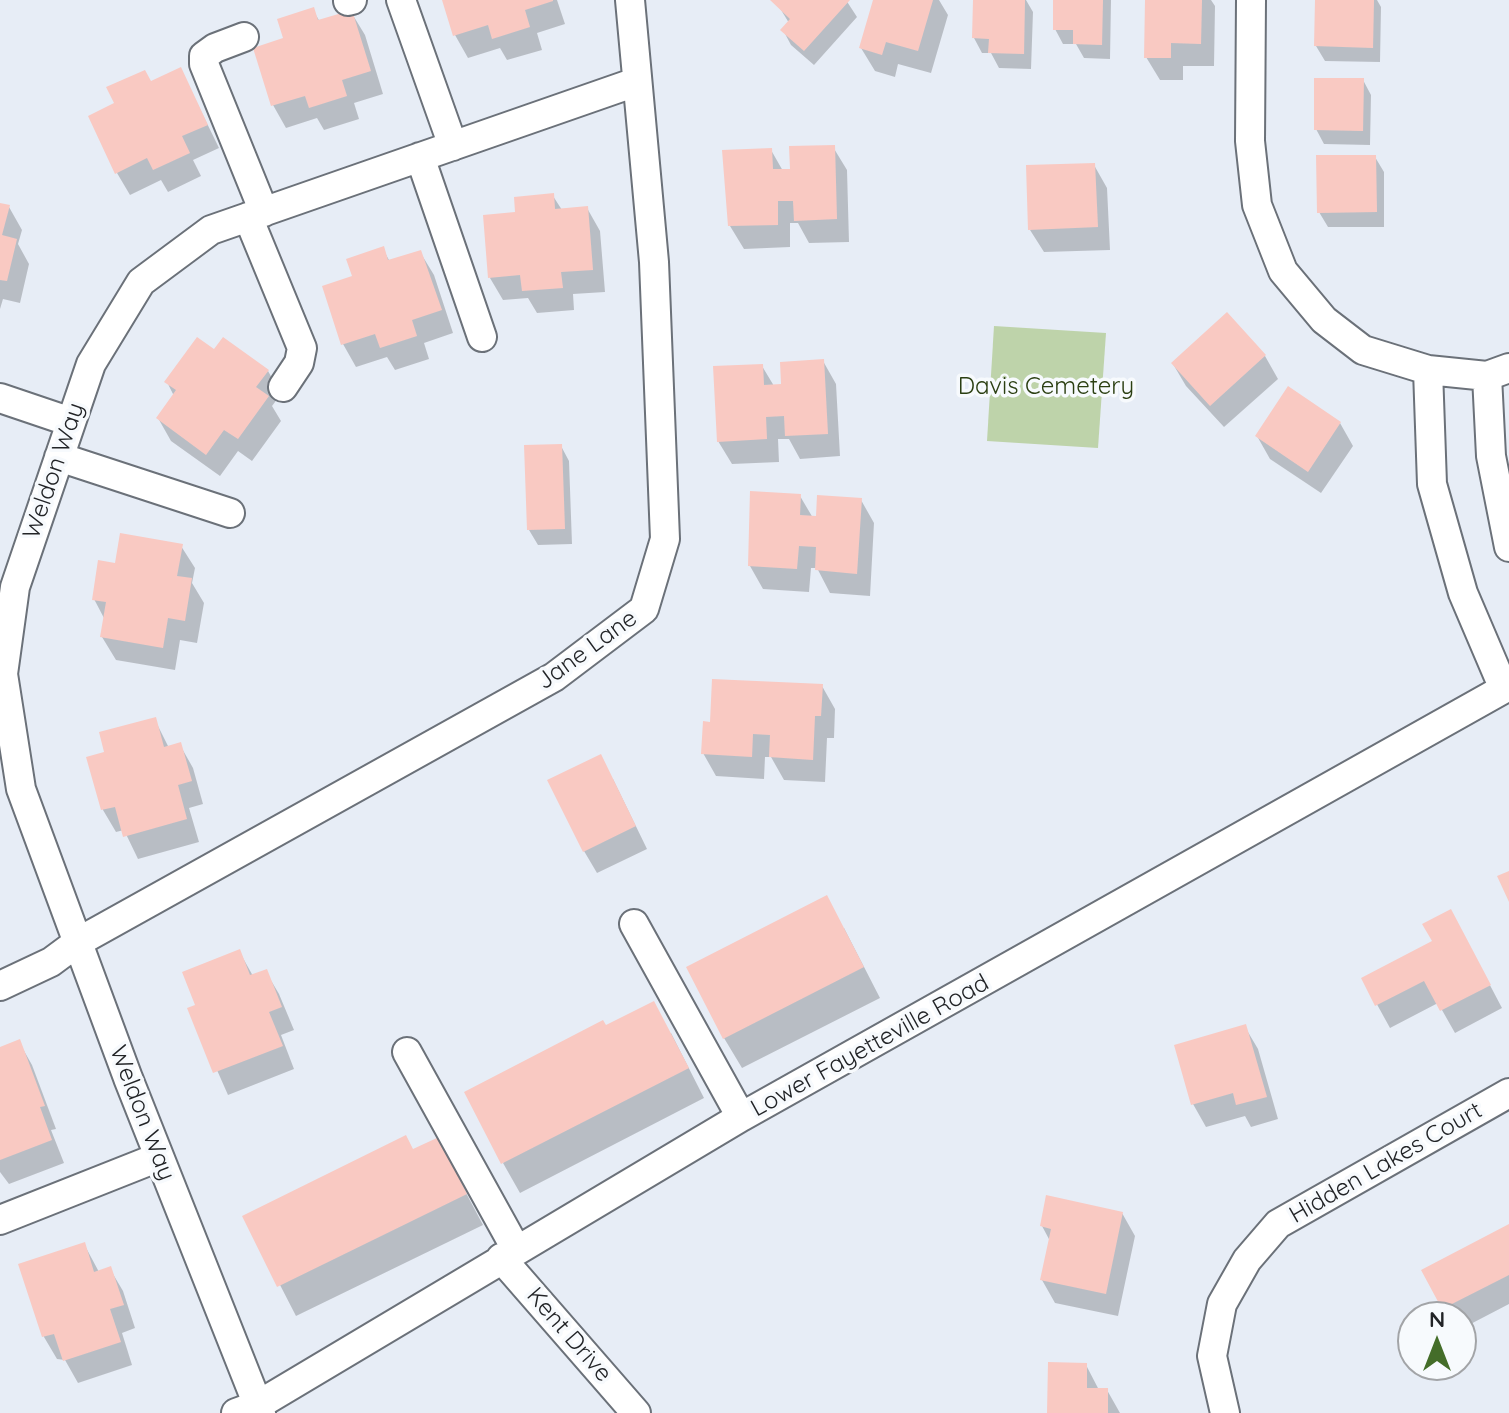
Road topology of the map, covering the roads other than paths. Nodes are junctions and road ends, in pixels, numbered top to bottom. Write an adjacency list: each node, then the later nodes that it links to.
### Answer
1 (401, 0): 6 (street)
2 (630, 0): 5 (street, Jane Lane)
3 (1251, 0): 10 (street)
4 (244, 37): 8 (street)
5 (636, 82): 6 (street, Weldon Way); 21 (street, Jane Lane)
6 (453, 146): 7 (street, Weldon Way)
7 (420, 157): 8 (street, Weldon Way); 9 (street)
8 (256, 215): 12 (street); 14 (street, Weldon Way)
9 (482, 337)
10 (1428, 370): 11 (street); 19 (street)
11 (1498, 372): 17 (street)
12 (283, 387)
13 (0, 398): 14 (street)
14 (71, 422): 15 (street, Weldon Way)
15 (59, 457): 16 (street); 18 (street, Weldon Way)
16 (230, 513)
17 (1509, 547)
18 (7, 585): 21 (street, Weldon Way)
19 (1507, 688): 25 (street, Lower Fayetteville Road)
20 (634, 924): 25 (street)
21 (78, 942): 22 (street, Jane Lane); 26 (street, Weldon Way)
22 (0, 986)
23 (407, 1052): 28 (street, Kent Drive)
24 (1509, 1093): 31 (street, Hidden Lakes Court)
25 (741, 1117): 28 (street, Lower Fayetteville Road)
26 (159, 1157): 27 (street); 29 (street, Weldon Way)
27 (0, 1220)
28 (509, 1253): 29 (street, Lower Fayetteville Road); 30 (street, Kent Drive)
29 (251, 1410)
30 (636, 1413)
31 (1225, 1413)

